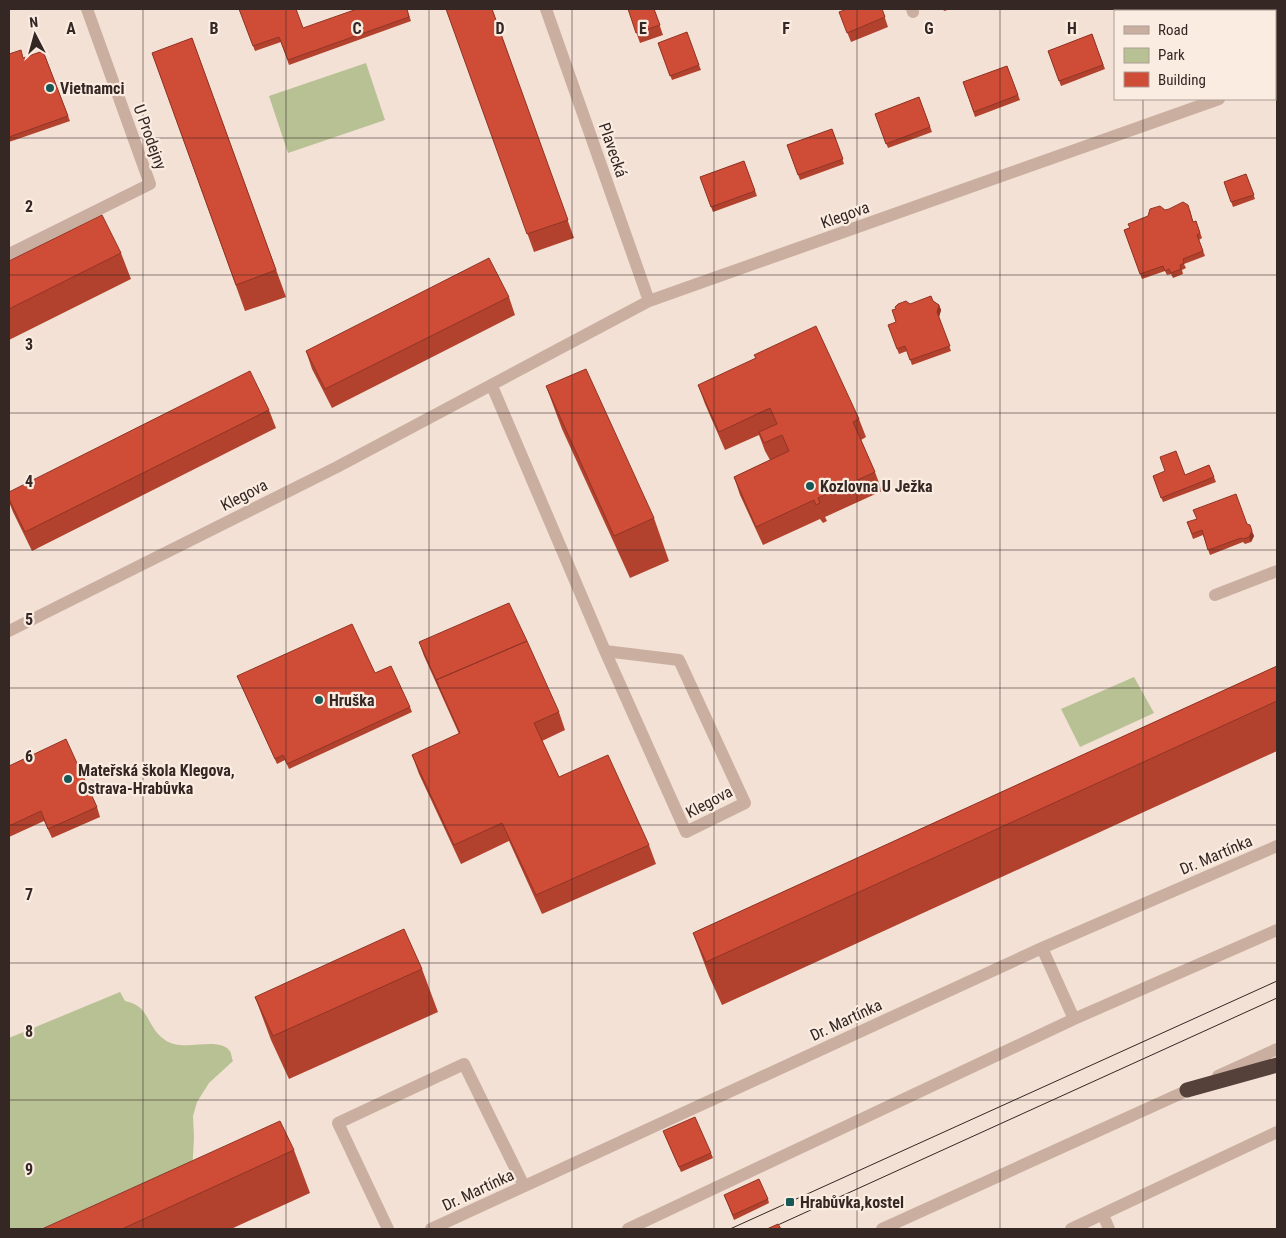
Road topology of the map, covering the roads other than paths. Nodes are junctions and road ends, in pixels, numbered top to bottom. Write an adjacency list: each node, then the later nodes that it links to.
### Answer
1 (87, 9): 4 (street, U Prodejny)
2 (546, 9): 5 (street, Plavecká)
3 (1216, 100): 5 (street, Klegova)
4 (9, 254)
5 (649, 302): 6 (street, Klegova)
6 (492, 386): 9 (street, Klegova); 10 (street, Klegova)
7 (1277, 571): 8 (street)
8 (1215, 595)
9 (9, 631)
10 (605, 651): 10 (street, Klegova)
11 (1277, 846): 13 (street, Dr. Martínka)
12 (1277, 930): 14 (street)
13 (1042, 948): 14 (street); 19 (street, Dr. Martínka)
14 (1074, 1019): 24 (street)
15 (1277, 1049): 17 (street)
16 (1277, 1065): 17 (highway)
17 (1187, 1090): 21 (street)
18 (1277, 1132): 20 (street)
19 (524, 1186): 22 (street); 23 (street, Dr. Martínka)
20 (1103, 1215): 26 (street); 27 (street)
21 (900, 1226): 25 (street)
22 (388, 1229)
23 (432, 1229)
24 (628, 1229)
25 (882, 1229)
26 (1071, 1229)
27 (1109, 1229)

